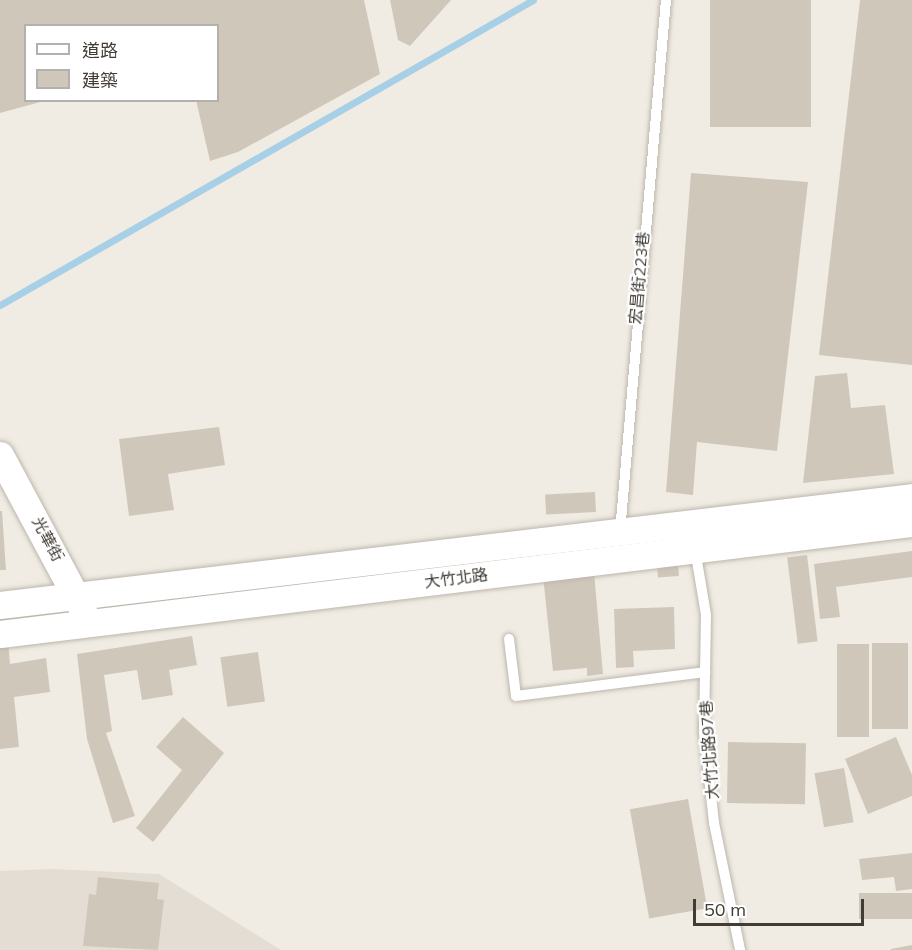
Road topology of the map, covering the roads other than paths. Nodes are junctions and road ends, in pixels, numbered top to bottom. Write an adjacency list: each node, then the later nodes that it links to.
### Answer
1 (666, 0): 5 (lane, 宏昌街223巷)
2 (0, 455): 7 (street, 光華街)
3 (912, 498): 5 (street, 大竹北路)
4 (912, 524): 6 (street, 大竹北路)
5 (621, 546): 6 (street, 大竹北路); 7 (street, 大竹北路); 9 (street, 大竹北路)
6 (695, 549): 12 (lane, 大竹北路97巷)
7 (77, 595): 8 (street, 大竹北路); 9 (street, 光華街)
8 (0, 605)
9 (90, 626): 10 (street, 大竹北路)
10 (0, 634)
11 (509, 639): 12 (lane)
12 (705, 672): 13 (lane, 大竹北路97巷)
13 (740, 950)

